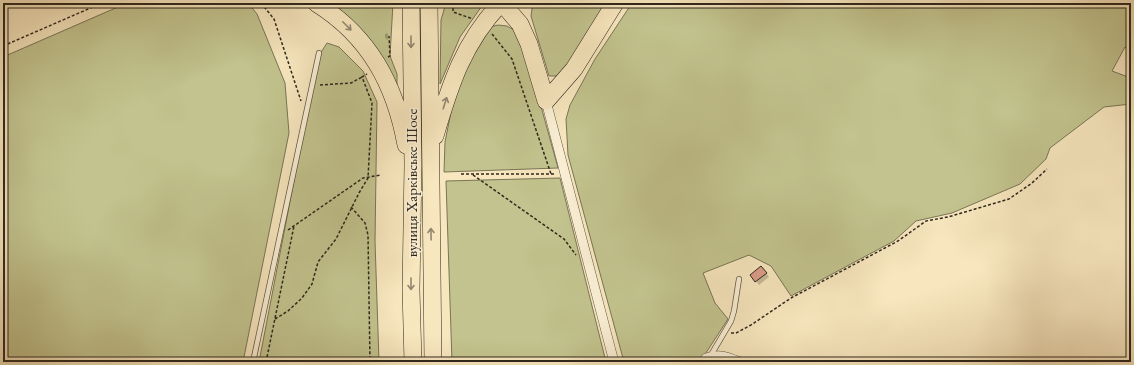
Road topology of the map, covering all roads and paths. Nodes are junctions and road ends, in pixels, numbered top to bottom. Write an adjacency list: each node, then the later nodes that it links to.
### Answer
1 (102, 3): 12 (path)
2 (261, 3): 19 (path)
3 (316, 3): 30 (highway, one-way to 30)
4 (411, 3): 30 (highway, вулиця Харківське Шосе, one-way to 30)
5 (429, 3): 20 (highway, вулиця Харківське Шосе)
6 (453, 3): 9 (path)
7 (502, 3): 18 (highway); 20 (highway, one-way to 7)
8 (615, 3): 18 (highway)
9 (477, 20)
10 (488, 30): 23 (path)
11 (389, 36): 14 (path)
12 (3, 46)
13 (319, 53): 17 (lane)
14 (386, 59)
15 (367, 74): 16 (path)
16 (362, 77): 17 (path); 27 (path)
17 (311, 92): 19 (lane)
18 (546, 101): 24 (street)
19 (306, 116): 31 (lane)
20 (430, 154): 41 (highway, вулиця Харківське Шосе, one-way to 20)
21 (1047, 169): 35 (path)
22 (461, 174): 25 (path)
23 (551, 174): 24 (path); 25 (path)
24 (565, 174): 42 (street)
25 (473, 175): 32 (path)
26 (381, 176): 27 (path)
27 (368, 178): 28 (path); 29 (path)
28 (351, 207): 34 (path); 39 (path)
29 (294, 226): 31 (path); 34 (path)
30 (411, 226): 40 (highway, вулиця Харківське Шосе, one-way to 40)
31 (280, 235): 37 (lane)
32 (577, 257)
33 (739, 279): 35 (lane)
34 (275, 319): 38 (path)
35 (725, 333): 36 (lane)
36 (707, 359): 43 (street)
37 (253, 362)
38 (266, 362)
39 (370, 362)
40 (413, 362)
41 (434, 362)
42 (614, 362)
43 (740, 362)

